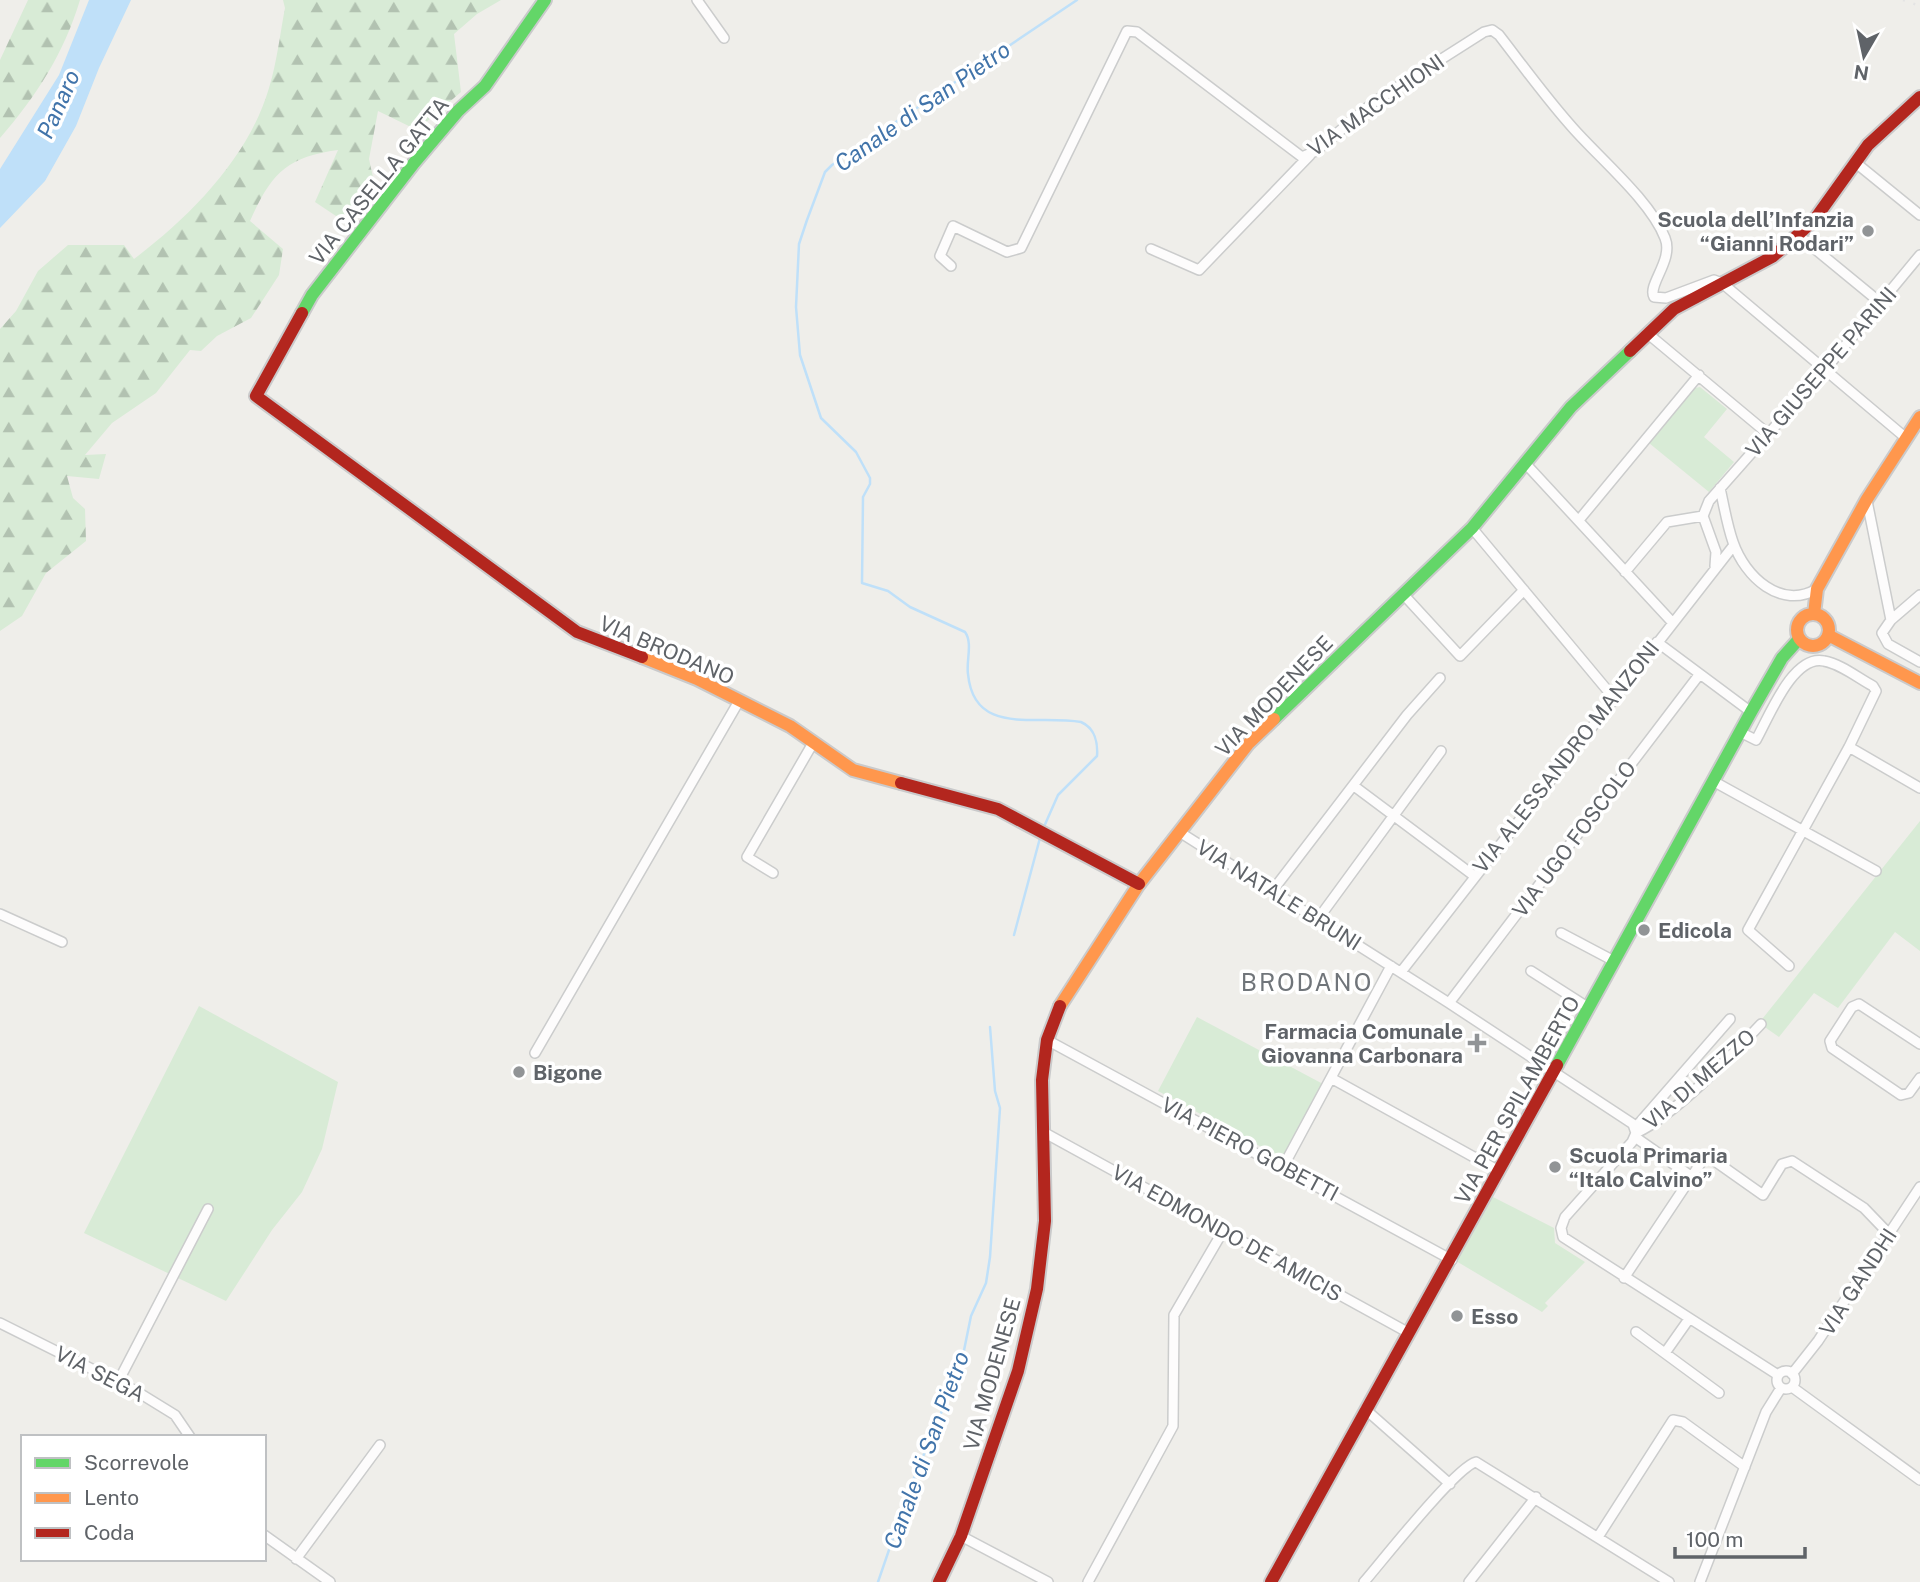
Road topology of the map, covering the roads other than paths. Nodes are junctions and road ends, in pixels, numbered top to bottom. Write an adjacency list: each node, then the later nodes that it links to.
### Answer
1 (545, 0): 17 (street, VIA CASELLA GATTA)
2 (697, 0): 3 (street)
3 (724, 38)
4 (1920, 97): 6 (street, VIA MODENESE)
5 (1311, 154): 9 (street); 11 (street, VIA MACCHIONI); 12 (street, VIA MACCHIONI)
6 (1857, 163): 7 (street); 8 (street, VIA MODENESE)
7 (1920, 215)
8 (1798, 235): 12 (street, VIA MODENESE); 13 (street)
9 (1151, 249)
10 (1920, 255): 13 (street, VIA GIUSEPPE PARINI)
11 (951, 266)
12 (1722, 283): 14 (street, VIA MODENESE); 15 (street)
13 (1882, 304): 15 (street, VIA GIUSEPPE PARINI)
14 (1647, 333): 16 (street); 21 (street, VIA MODENESE)
15 (1824, 371): 19 (street, VIA GIUSEPPE PARINI); 20 (street)
16 (1699, 375): 19 (street); 25 (street)
17 (256, 396): 45 (street, VIA BRODANO)
18 (1920, 417): 20 (street, VIA PER SPILAMBERTO)
19 (1767, 433): 22 (street, VIA GIUSEPPE PARINI)
20 (1906, 438): 23 (street, VIA PER SPILAMBERTO)
21 (1525, 463): 25 (street); 26 (street, VIA MODENESE)
22 (1720, 488): 24 (street, VIA GIUSEPPE PARINI); 27 (street)
23 (1867, 499): 30 (street, VIA PER SPILAMBERTO); 35 (street)
24 (1703, 516): 28 (street); 29 (street)
25 (1579, 520): 29 (street)
26 (1472, 528): 31 (street); 32 (street, VIA MODENESE)
27 (1734, 545): 28 (street, VIA ALESSANDRO MANZONI); 30 (street)
28 (1715, 568): 36 (street, VIA ALESSANDRO MANZONI)
29 (1625, 572): 36 (street)
30 (1816, 589): 34 (street, VIA PER SPILAMBERTO)
31 (1524, 590): 32 (street); 44 (street)
32 (1404, 594): 56 (street, VIA MODENESE)
33 (1920, 595): 35 (street)
34 (1814, 614): 37 (street); 38 (street, VIA PER SPILAMBERTO)
35 (1891, 620): 40 (street)
36 (1672, 622): 39 (street, VIA ALESSANDRO MANZONI)
37 (1828, 635): 38 (street); 43 (street)
38 (1799, 639): 46 (street, VIA PER SPILAMBERTO)
39 (1657, 642): 41 (street); 44 (street, VIA ALESSANDRO MANZONI)
40 (1920, 662)
41 (1699, 675): 46 (street); 71 (street, VIA UGO FOSCOLO)
42 (1440, 678): 52 (street)
43 (1920, 683)
44 (1614, 697): 59 (street, VIA ALESSANDRO MANZONI)
45 (739, 701): 48 (street, VIA BRODANO); 77 (street)
46 (1751, 712): 47 (street, VIA PER SPILAMBERTO)
47 (1740, 732): 49 (street); 51 (street, VIA PER SPILAMBERTO)
48 (813, 743): 58 (street); 60 (street, VIA BRODANO)
49 (1849, 747): 53 (street); 55 (street)
50 (1441, 751): 54 (street)
51 (1713, 781): 55 (street); 66 (street, VIA PER SPILAMBERTO)
52 (1353, 786): 54 (street); 61 (street)
53 (1920, 788)
54 (1394, 816): 59 (street); 63 (street)
55 (1804, 829): 57 (street); 68 (street)
56 (1181, 832): 60 (street, VIA MODENESE); 61 (street, VIA NATALE BRUNI)
57 (1875, 871)
58 (773, 873)
59 (1473, 875): 70 (street, VIA ALESSANDRO MANZONI)
60 (1139, 884): 75 (street, VIA MODENESE)
61 (1273, 890): 63 (street, VIA NATALE BRUNI)
62 (0, 914): 65 (street)
63 (1318, 919): 67 (street, VIA NATALE BRUNI)
64 (1561, 933): 66 (street)
65 (62, 942)
66 (1614, 961): 72 (street, VIA PER SPILAMBERTO)
67 (1391, 966): 70 (street, VIA NATALE BRUNI); 79 (street)
68 (1789, 966)
69 (1531, 971): 72 (street)
70 (1401, 972): 71 (street, VIA NATALE BRUNI)
71 (1449, 1003): 78 (street, VIA NATALE BRUNI)
72 (1589, 1008): 78 (street, VIA PER SPILAMBERTO)
73 (1730, 1020): 82 (street)
74 (1761, 1024): 82 (street, VIA DI MEZZO)
75 (1047, 1040): 81 (street, VIA MODENESE); 83 (street, VIA PIERO GOBETTI)
76 (1920, 1044): 80 (street)
77 (535, 1053)
78 (1554, 1072): 82 (street, VIA NATALE BRUNI); 84 (street, VIA PER SPILAMBERTO)
79 (1331, 1078): 83 (street); 84 (street)
80 (1920, 1078)
81 (1045, 1132): 88 (street, VIA EDMONDO DE AMICIS); 111 (street, VIA MODENESE)
82 (1635, 1133): 85 (street, VIA NATALE BRUNI); 91 (street)
83 (1283, 1167): 90 (street, VIA PIERO GOBETTI)
84 (1499, 1171): 90 (street, VIA PER SPILAMBERTO)
85 (1692, 1177): 89 (street); 91 (street)
86 (1920, 1187): 89 (street, VIA GANDHI)
87 (208, 1209): 99 (street)
88 (1223, 1231): 95 (street, VIA EDMONDO DE AMICIS); 117 (street)
89 (1889, 1234): 97 (street, VIA GANDHI)
90 (1452, 1260): 95 (street, VIA PER SPILAMBERTO)
91 (1624, 1278): 92 (street)
92 (1689, 1319): 96 (street); 98 (street)
93 (0, 1323): 99 (street, VIA SEGA)
94 (1636, 1332): 96 (street)
95 (1409, 1333): 103 (street, VIA PER SPILAMBERTO)
96 (1665, 1353): 102 (street)
97 (1792, 1374): 98 (street); 100 (street)
98 (1778, 1375): 101 (street)
99 (118, 1382): 104 (street, VIA SEGA)
100 (1792, 1387): 101 (street); 107 (street)
101 (1780, 1388): 106 (street)
102 (1719, 1393)
103 (1365, 1409): 108 (street); 118 (street, VIA PER SPILAMBERTO)
104 (189, 1435)
105 (380, 1445): 113 (street)
106 (1745, 1467): 112 (street); 122 (street)
107 (1920, 1480)
108 (1450, 1484): 109 (street); 119 (street)
109 (1536, 1497): 112 (street); 120 (street)
110 (266, 1536): 113 (street)
111 (961, 1536): 115 (street, VIA MODENESE); 116 (street)
112 (1598, 1537): 121 (street)
113 (296, 1559): 114 (street)
114 (330, 1582)
115 (939, 1582)
116 (1048, 1582)
117 (1088, 1582)
118 (1271, 1582)
119 (1364, 1582)
120 (1469, 1582)
121 (1670, 1582)
122 (1700, 1582)

